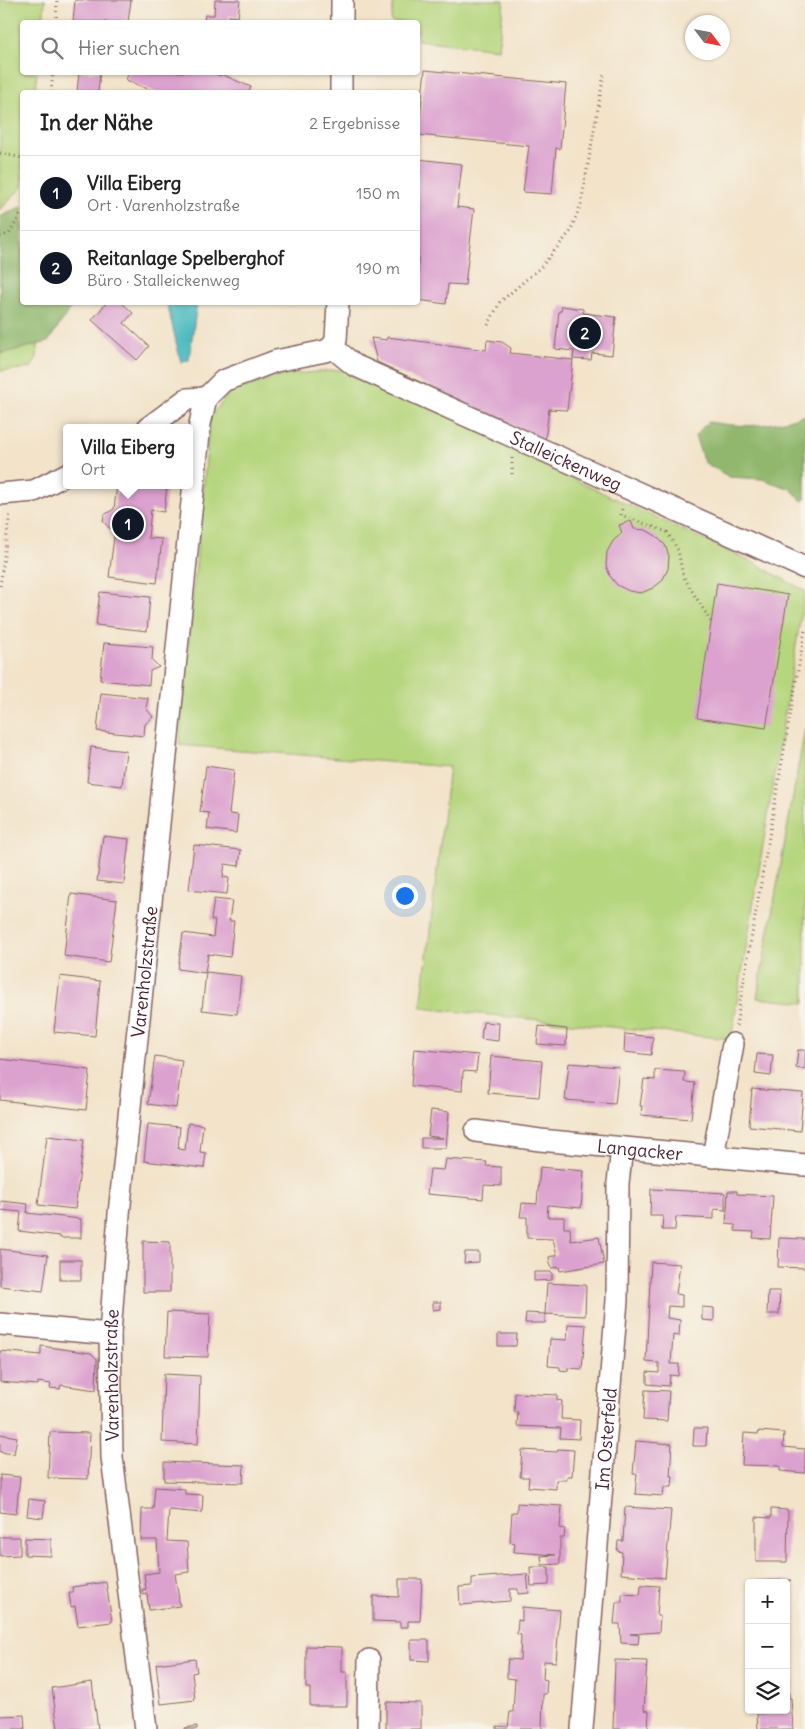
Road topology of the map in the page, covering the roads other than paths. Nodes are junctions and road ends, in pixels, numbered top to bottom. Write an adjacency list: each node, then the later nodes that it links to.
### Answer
1 (342, 0): 2 (street)
2 (342, 20)
3 (341, 75): 4 (street)
4 (341, 90)
5 (338, 305): 6 (street)
6 (332, 347): 7 (street); 11 (street, Stalleickenweg)
7 (206, 398): 8 (street); 18 (street, Varenholzstraße)
8 (153, 424)
9 (63, 476): 10 (street)
10 (6, 494)
11 (805, 568)
12 (733, 1044): 15 (street)
13 (476, 1131): 14 (street, Langacker)
14 (622, 1148): 15 (street, Langacker); 22 (street, Im Osterfeld)
15 (712, 1157): 16 (street, Langacker)
16 (805, 1165)
17 (0, 1324): 18 (street)
18 (110, 1334): 20 (street, Varenholzstraße)
19 (369, 1660): 21 (street)
20 (146, 1729)
21 (368, 1729)
22 (582, 1729)

